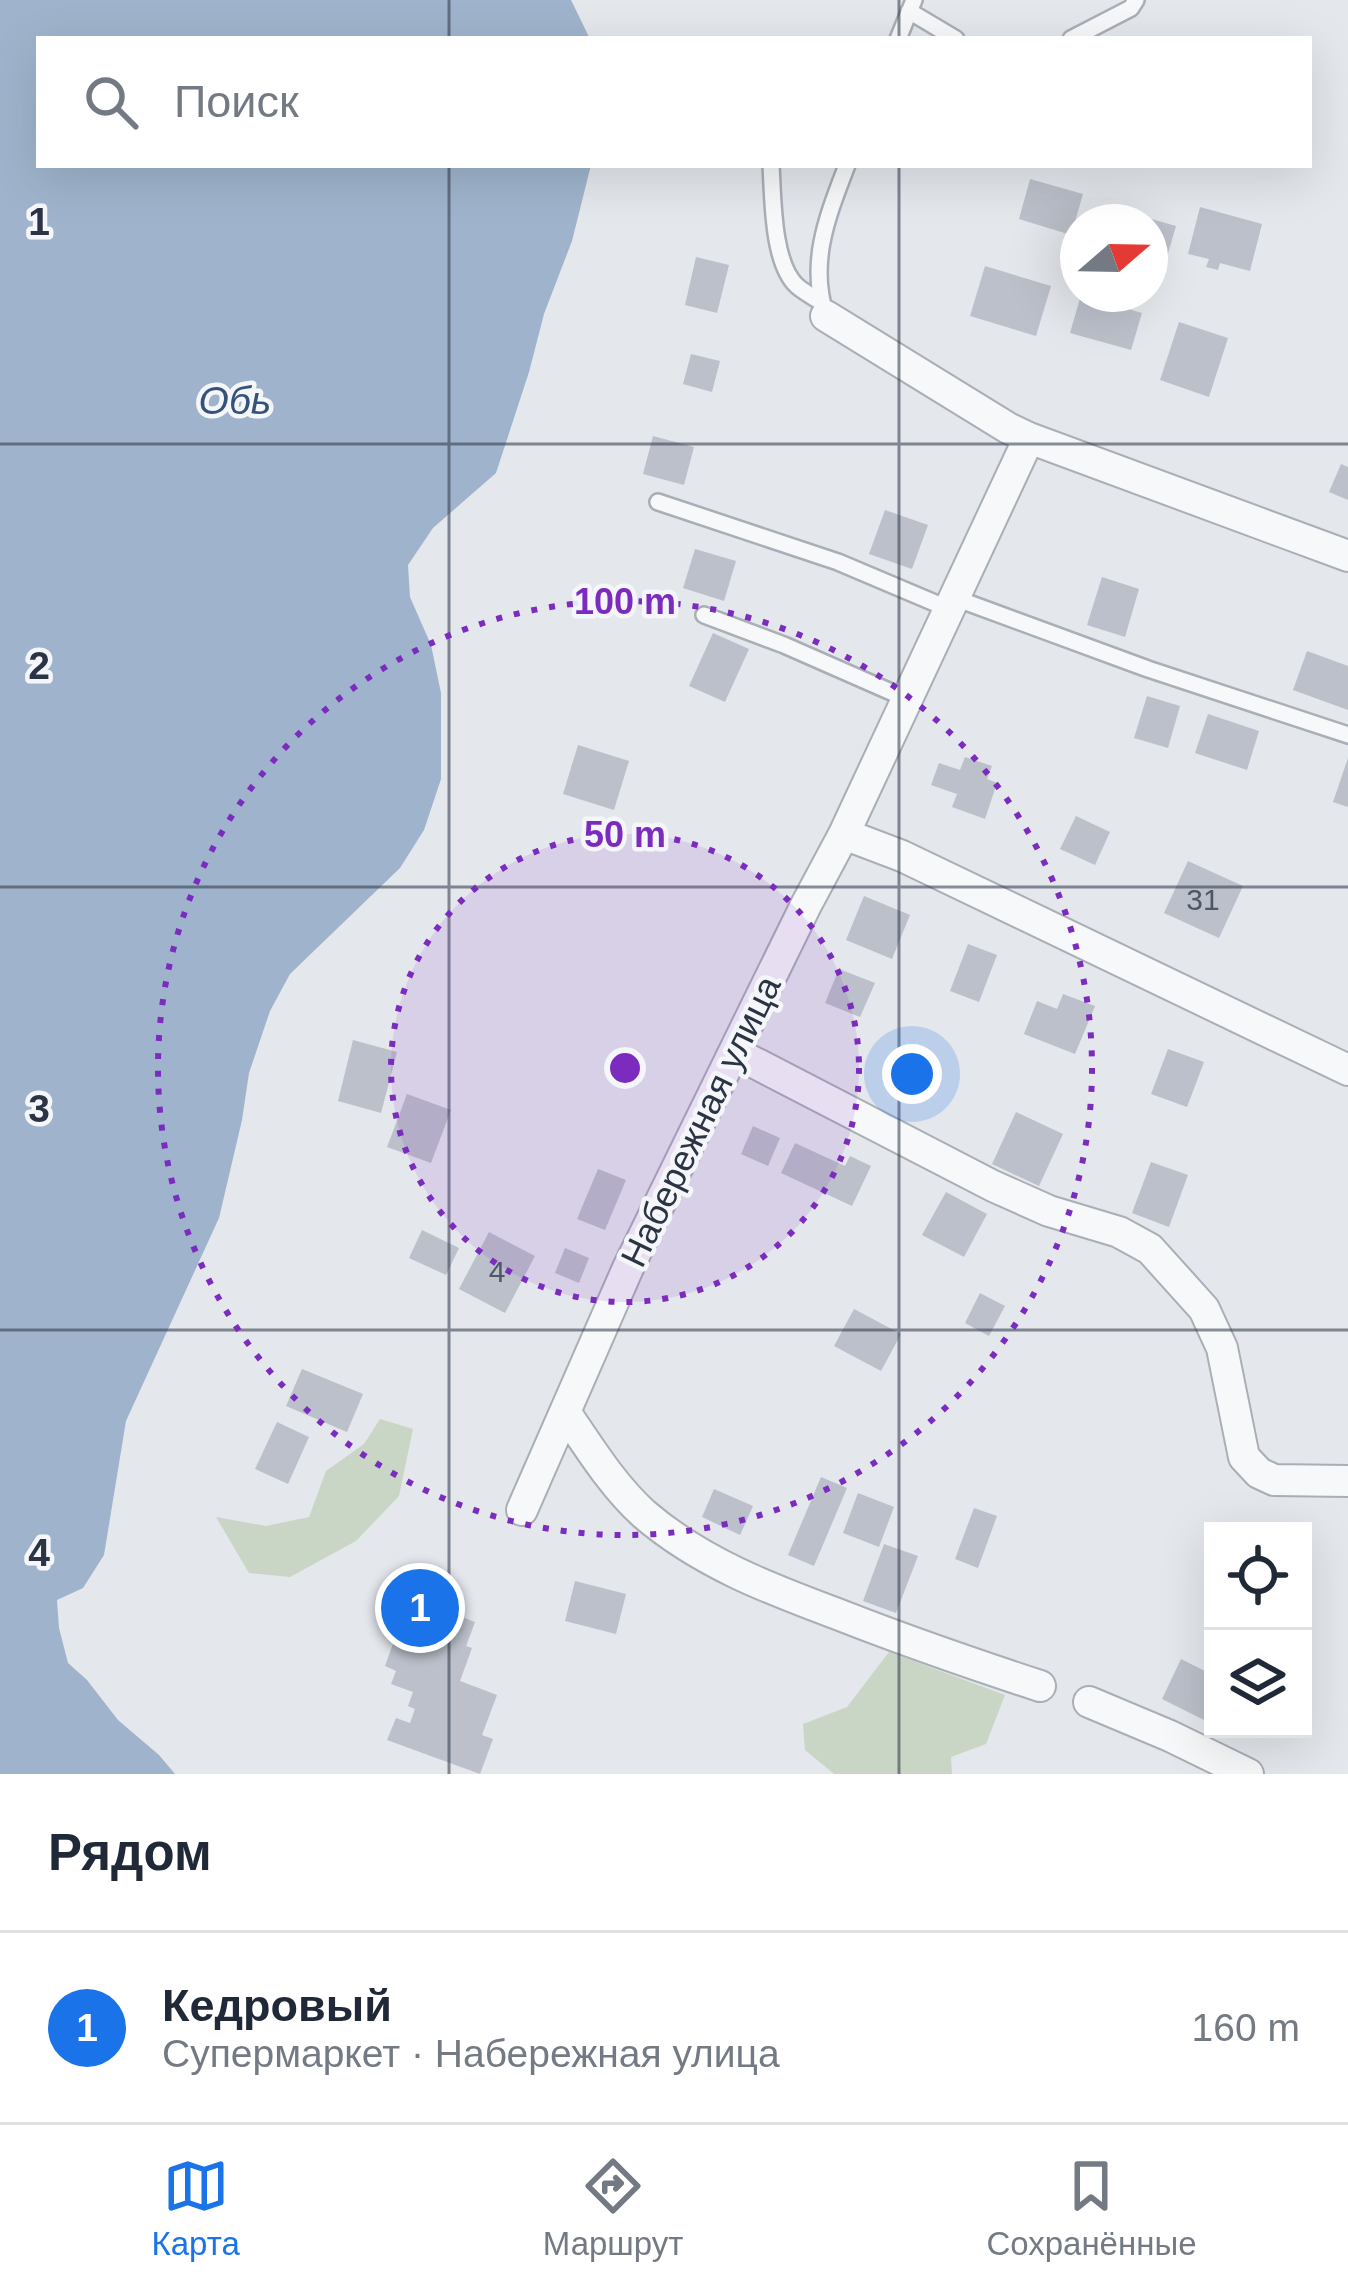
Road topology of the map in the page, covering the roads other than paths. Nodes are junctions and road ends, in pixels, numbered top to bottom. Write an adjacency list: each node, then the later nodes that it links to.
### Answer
1 (1136, 0): 5 (lane)
2 (912, 5): 3 (lane); 4 (lane)
3 (899, 36)
4 (952, 36)
5 (1077, 36)
6 (771, 168): 8 (lane)
7 (846, 168): 8 (lane)
8 (823, 309): 9 (street)
9 (1029, 438): 11 (street); 12 (street, Набережная улица)
10 (658, 502): 12 (lane)
11 (1348, 556)
12 (952, 604): 14 (street, Набережная улица); 15 (lane)
13 (704, 615): 14 (lane)
14 (907, 699): 16 (street, Набережная улица)
15 (1348, 735)
16 (844, 834): 17 (street, Набережная улица); 18 (street)
17 (734, 1052): 19 (street, Набережная улица); 20 (street)
18 (1348, 1070)
19 (565, 1412): 21 (street, Набережная улица); 22 (street)
20 (1348, 1481)
21 (522, 1510)
22 (1040, 1687)
23 (1089, 1702): 24 (street)
24 (1248, 1774)

